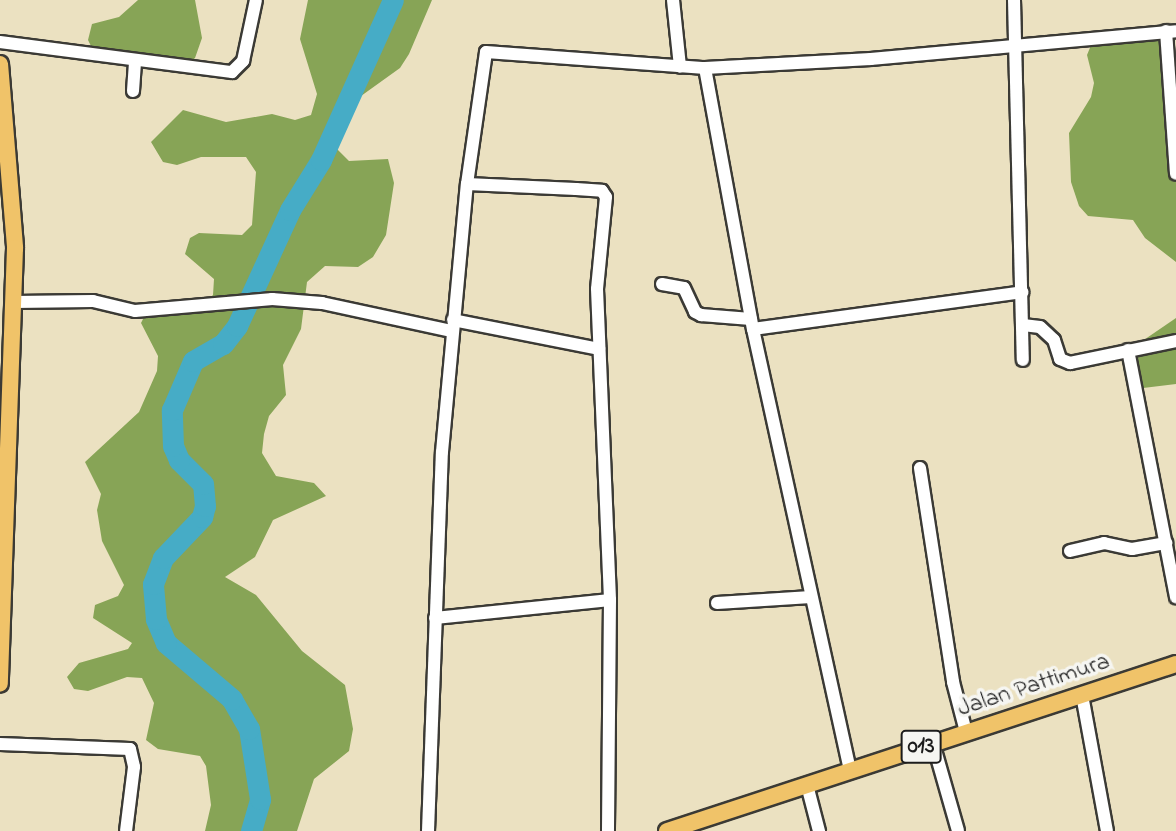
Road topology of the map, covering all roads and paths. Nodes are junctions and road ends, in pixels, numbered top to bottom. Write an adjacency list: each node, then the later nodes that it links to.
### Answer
1 (256, 0): 7 (street)
2 (673, 0): 9 (street)
3 (1014, 0): 6 (street)
4 (1171, 31): 6 (street); 12 (street)
5 (0, 41): 7 (street)
6 (1016, 45): 10 (street); 15 (street)
7 (135, 60): 11 (street)
8 (0, 64): 16 (main road)
9 (680, 67): 10 (street); 13 (street)
10 (705, 68): 17 (street)
11 (133, 90)
12 (1176, 174)
13 (467, 184): 18 (street); 21 (street)
14 (662, 285): 17 (street)
15 (1022, 292): 17 (street); 19 (street)
16 (14, 302): 18 (street); 27 (main road)
17 (752, 324): 28 (street)
18 (453, 326): 21 (street); 32 (street)
19 (1023, 326): 22 (street); 23 (street)
20 (1176, 341): 22 (street)
21 (600, 349): 30 (street)
22 (1128, 350): 25 (street)
23 (1023, 360)
24 (920, 468): 36 (street)
25 (1166, 543): 26 (street); 29 (street)
26 (1070, 551)
27 (2, 588): 34 (main road)
28 (811, 597): 31 (street); 39 (street)
29 (1176, 597)
30 (610, 600): 32 (street); 44 (street)
31 (717, 603)
32 (435, 618): 43 (street)
33 (1176, 664): 35 (main road, Jalan Pattimura / 013)
34 (0, 684)
35 (1082, 695): 36 (main road, Jalan Pattimura / 013); 48 (street)
36 (966, 732): 37 (main road, Jalan Pattimura / 013)
37 (933, 743): 39 (main road, Jalan Pattimura / 013); 47 (street)
38 (0, 744): 42 (street)
39 (850, 770): 40 (main road, Jalan Pattimura / 013)
40 (807, 785): 41 (main road, Jalan Pattimura / 013); 46 (street)
41 (699, 826): 45 (main road, Jalan Pattimura / 013)
42 (126, 831)
43 (428, 831)
44 (608, 831)
45 (667, 831)
46 (819, 831)
47 (958, 831)
48 (1107, 831)

